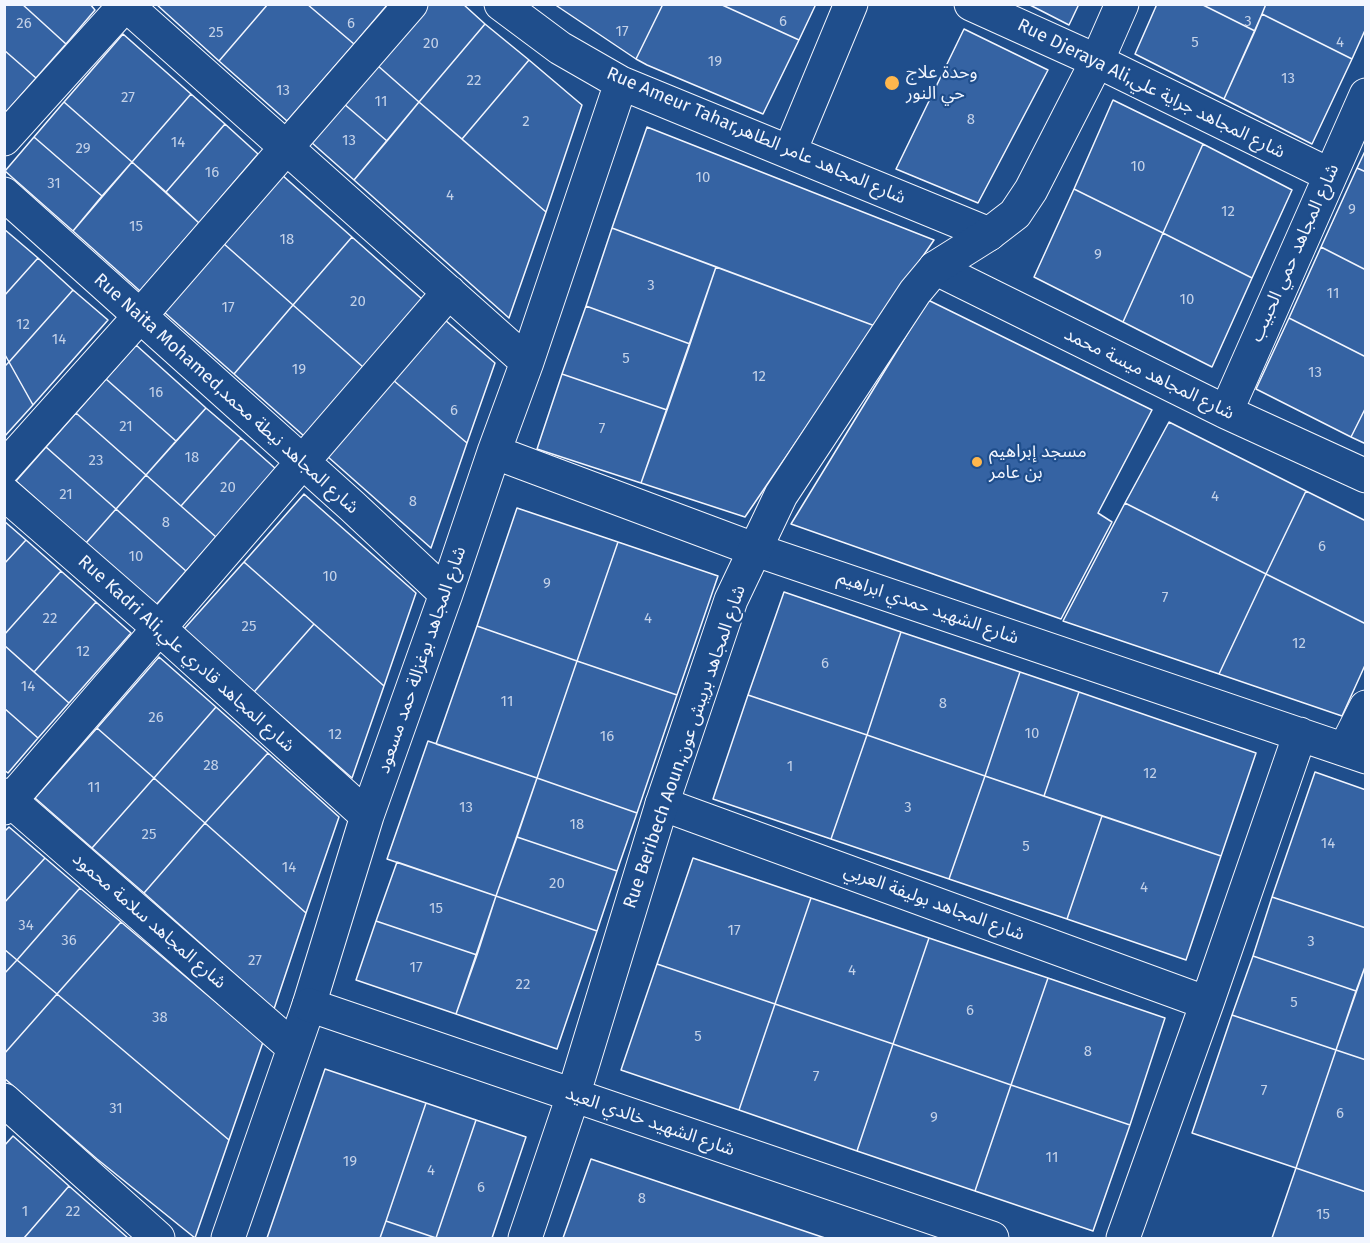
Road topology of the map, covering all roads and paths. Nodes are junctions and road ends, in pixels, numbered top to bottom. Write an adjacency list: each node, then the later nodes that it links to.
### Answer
1 (411, 4): 11 (street)
2 (501, 4): 8 (street, Rue Ameur Tahar,شارع المجاهد عامر الطاهر)
3 (851, 4): 12 (street)
4 (971, 4): 7 (street, Rue Djeraya Ali,شارع المجاهد جراية علي)
5 (1122, 4): 7 (street, Rue Beribech Aoun,شارع المجاهد بريبش عون)
6 (126, 5): 10 (street); 11 (street)
7 (1097, 61): 13 (street, Rue Djeraya Ali,شارع المجاهد جراية علي); 15 (street, Rue Beribech Aoun,شارع المجاهد بريبش عون)
8 (621, 83): 12 (street, Rue Ameur Tahar,شارع المجاهد عامر الطاهر); 19 (street, شارع المجاهد بوغزالة حمد مسعود)
9 (1365, 95): 13 (street, شارع المجاهد حمي الحبيب)
10 (4, 139)
11 (285, 149): 17 (street); 18 (street)
12 (790, 151): 15 (street, Rue Ameur Tahar,شارع المجاهد عامر الطاهر)
13 (1330, 175): 20 (street, شارع المجاهد حمي الحبيب)
14 (4, 194): 18 (street, Rue Naita Mohamed,شارع المجاهد نيطة محمد)
15 (989, 234): 16 (street, Rue Beribech Aoun,شارع المجاهد بريبش عون)
16 (935, 268): 20 (street, شارع المجاهد ميسة محمد); 26 (street, Rue Beribech Aoun,شارع المجاهد بريبش عون)
17 (449, 292): 19 (street); 22 (street)
18 (140, 316): 22 (street, Rue Naita Mohamed,شارع المجاهد نيطة محمد); 23 (street)
19 (527, 362): 21 (street, شارع المجاهد بوغزالة حمد مسعود)
20 (1226, 412): 24 (street, شارع المجاهد ميسة محمد)
21 (494, 452): 26 (street, شارع الشهيد حمدي ابراهيم); 27 (street, شارع المجاهد بوغزالة حمد مسعود)
22 (303, 464): 27 (street, Rue Naita Mohamed,شارع المجاهد نيطة محمد); 28 (street)
23 (4, 468)
24 (1365, 476)
25 (4, 493): 28 (street, Rue Kadri Ali,شارع المجاهد قادري علي)
26 (756, 550): 30 (street, شارع الشهيد حمدي ابراهيم); 33 (street, Rue Beribech Aoun,شارع المجاهد بريبش عون)
27 (446, 594): 34 (street, شارع المجاهد بوغزالة حمد مسعود)
28 (160, 629): 32 (street); 34 (street, Rue Kadri Ali,شارع المجاهد قادري علي)
29 (1365, 707): 31 (street)
30 (1300, 734): 31 (street, شارع الشهيد حمدي ابراهيم); 35 (street)
31 (1355, 753)
32 (7, 801): 37 (street, شارع المجاهد سلامة محمود)
33 (662, 804): 35 (street, شارع المجاهد بوليفة العربي); 38 (street, Rue Beribech Aoun,شارع المجاهد بريبش عون)
34 (367, 816): 36 (street, شارع المجاهد بوغزالة حمد مسعود)
35 (1207, 1003): 44 (street)
36 (309, 1005): 37 (street, شارع المجاهد بوغزالة حمد مسعود); 38 (street, شارع الشهيد خالدي العيد)
37 (294, 1048): 41 (street, شارع المجاهد بوغزالة حمد مسعود)
38 (573, 1096): 42 (street, Rue Beribech Aoun,شارع المجاهد بريبش عون); 43 (street, شارع الشهيد خالدي العيد)
39 (8, 1110): 40 (street)
40 (158, 1239)
41 (228, 1239)
42 (525, 1239)
43 (992, 1239)
44 (1123, 1239)

